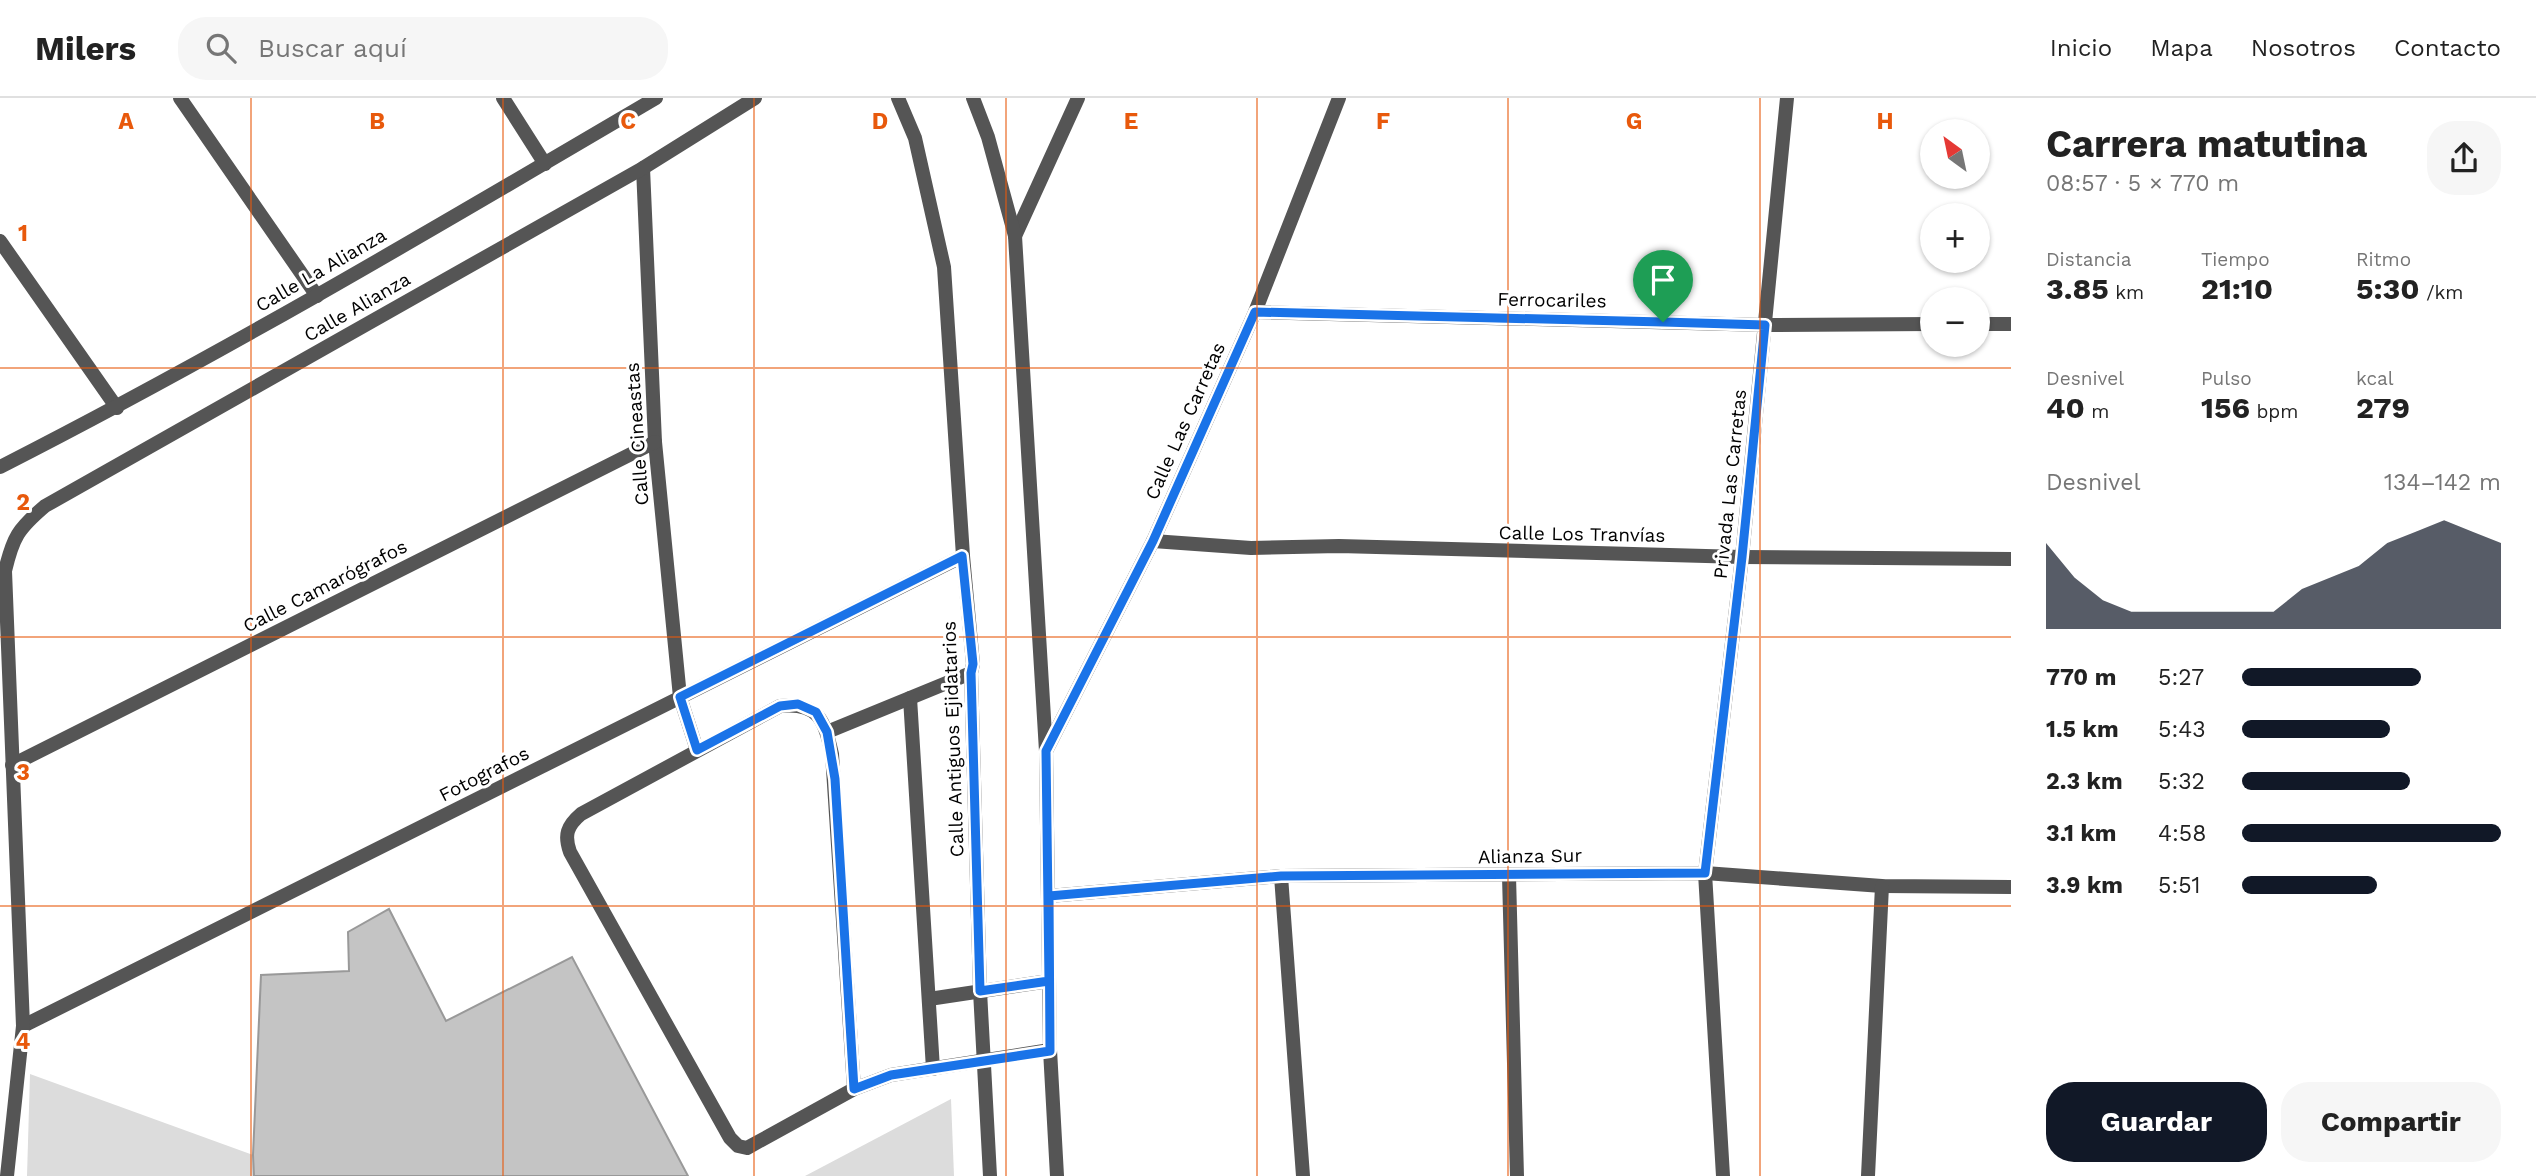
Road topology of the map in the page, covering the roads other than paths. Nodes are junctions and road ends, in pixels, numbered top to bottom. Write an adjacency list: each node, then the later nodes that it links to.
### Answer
1 (180, 98): 14 (street)
2 (503, 98): 10 (street)
3 (656, 98): 10 (street, Calle La Alianza)
4 (755, 98): 11 (street, Calle Alianza)
5 (898, 98): 24 (street, Calle Antiguos Ejidatarios)
6 (973, 98): 12 (street)
7 (1078, 98): 12 (street)
8 (1339, 98): 15 (street, Calle Las Carretas)
9 (1787, 98): 19 (street, Privada Las Carretas)
10 (544, 164): 14 (street, Calle La Alianza)
11 (643, 168): 21 (street, Calle Cineastas); 33 (street, Calle Alianza)
12 (1015, 236): 32 (street)
13 (0, 241): 20 (street)
14 (317, 296): 20 (street, Calle La Alianza)
15 (1255, 312): 19 (street, Ferrocariles); 23 (street, Calle Las Carretas)
16 (1920, 324): 19 (street, Ferrocariles)
17 (1990, 324): 18 (street)
18 (2011, 324)
19 (1765, 325): 25 (street, Privada Las Carretas)
20 (117, 408): 22 (street, Calle La Alianza)
21 (655, 442): 28 (street, Calle Cineastas); 33 (street, Calle Camarógrafos)
22 (0, 467)
23 (1153, 541): 25 (street, Calle Los Tranvías); 32 (street, Calle Las Carretas)
24 (962, 556): 27 (street, Calle Antiguos Ejidatarios); 28 (street, Fotografos)
25 (1742, 557): 26 (street, Calle Los Tranvías); 34 (street, Privada Las Carretas)
26 (2011, 559)
27 (971, 673): 29 (street); 41 (street, Calle Antiguos Ejidatarios)
28 (680, 697): 31 (street, Calle Cineastas); 43 (street, Fotografos)
29 (910, 698): 30 (street); 42 (street)
30 (827, 732): 31 (street); 47 (street)
31 (697, 750): 47 (street)
32 (1046, 751): 39 (street)
33 (12, 765): 43 (street, Calle Alianza)
34 (1705, 873): 36 (street, Alianza Sur); 37 (street, Alianza Sur); 53 (street, Privada Las Carretas)
35 (1281, 876): 36 (street, Alianza Sur); 39 (street, Alianza Sur); 51 (street)
36 (1509, 876): 52 (street)
37 (1882, 886): 38 (street, Alianza Sur); 54 (street)
38 (2011, 887)
39 (1049, 896): 40 (street)
40 (1049, 981): 41 (street); 44 (street)
41 (980, 991): 42 (street); 45 (street, Calle Antiguos Ejidatarios)
42 (929, 999): 46 (street)
43 (23, 1026): 48 (street, Calle Alianza)
44 (1050, 1051): 45 (street); 50 (street)
45 (983, 1059): 46 (street); 49 (street, Calle Antiguos Ejidatarios)
46 (933, 1069): 47 (street)
47 (854, 1089)
48 (7, 1176)
49 (990, 1176)
50 (1057, 1176)
51 (1303, 1176)
52 (1517, 1176)
53 (1723, 1176)
54 (1868, 1176)

